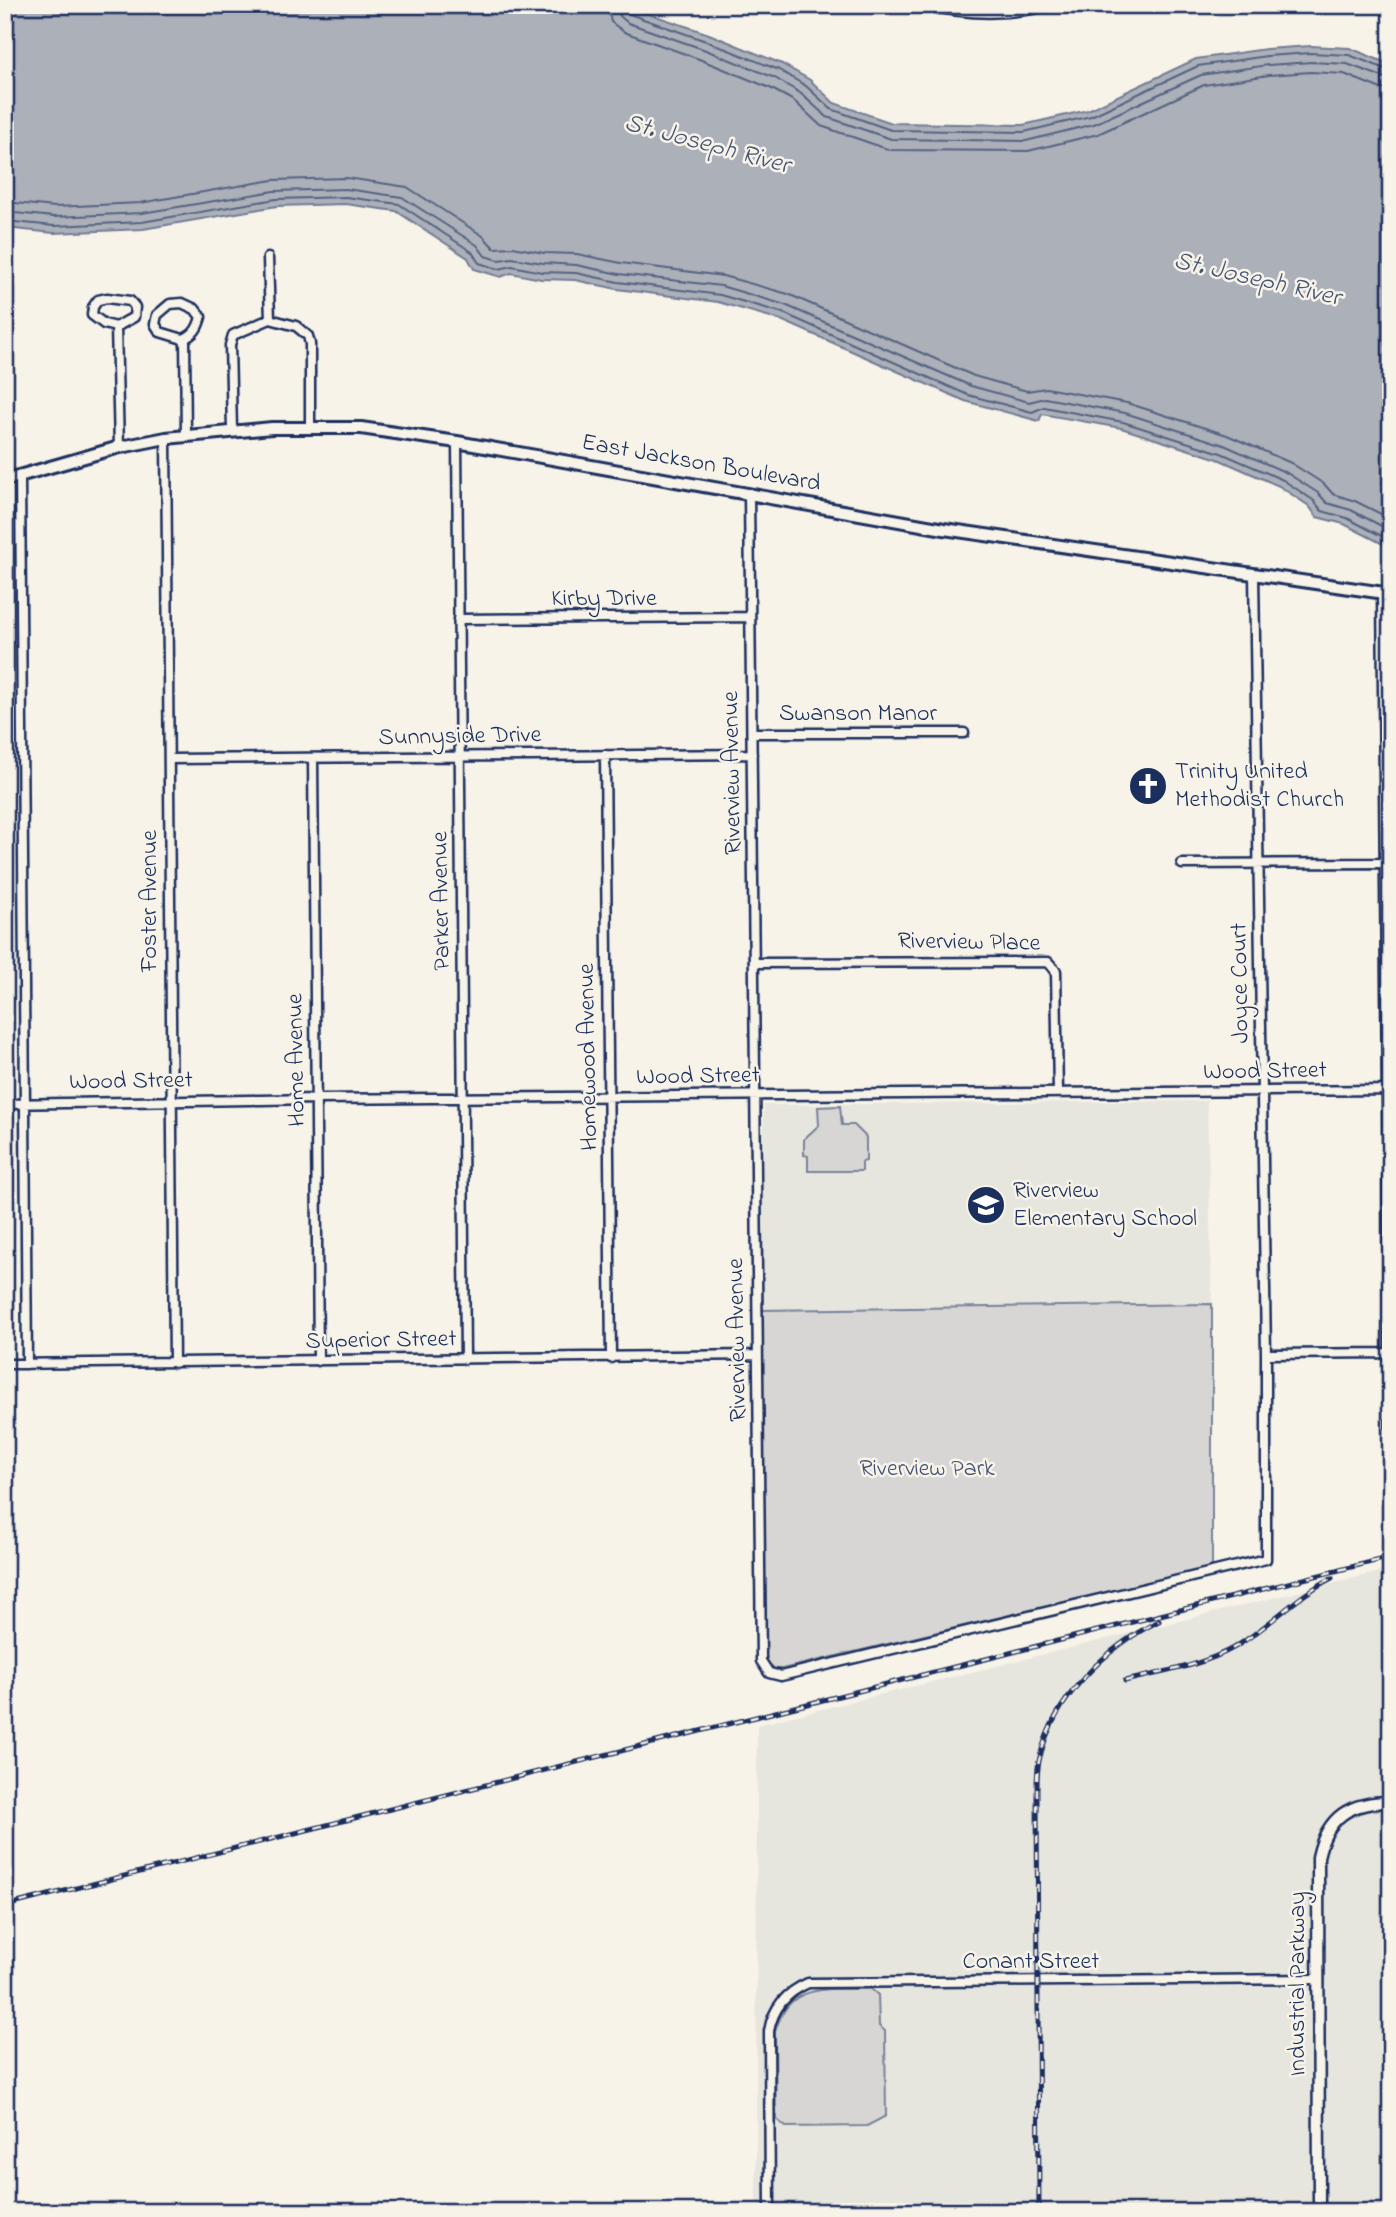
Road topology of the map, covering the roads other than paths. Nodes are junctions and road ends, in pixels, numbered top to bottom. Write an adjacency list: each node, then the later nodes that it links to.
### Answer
1 (928, 5): 2 (street)
2 (1049, 5)
3 (268, 258): 4 (street)
4 (270, 319): 7 (street); 8 (street)
5 (116, 327): 5 (street); 12 (street)
6 (185, 339): 6 (street); 9 (street)
7 (310, 427): 8 (main road, East Jackson Boulevard); 11 (main road, East Jackson Boulevard)
8 (232, 430): 9 (main road, East Jackson Boulevard)
9 (186, 436): 10 (main road, East Jackson Boulevard)
10 (166, 438): 12 (main road, East Jackson Boulevard); 26 (street, Foster Avenue)
11 (457, 442): 15 (main road, East Jackson Boulevard); 19 (street, Parker Avenue)
12 (119, 447): 13 (main road, East Jackson Boulevard)
13 (20, 475): 14 (main road, East Jackson Boulevard); 39 (street)
14 (5, 480)
15 (749, 493): 16 (main road, East Jackson Boulevard); 18 (street, Riverview Avenue)
16 (1254, 574): 17 (main road, East Jackson Boulevard); 29 (street, Joyce Court)
17 (1386, 593): 27 (street)
18 (750, 617): 19 (street, Kirby Drive); 20 (street, Riverview Avenue)
19 (458, 619): 24 (street, Parker Avenue)
20 (752, 733): 21 (street, Swanson Manor); 22 (street, Riverview Avenue)
21 (964, 733)
22 (752, 754): 23 (street, Sunnyside Drive); 30 (street, Riverview Avenue)
23 (605, 755): 24 (street, Sunnyside Drive); 35 (street, Homewood Avenue)
24 (459, 757): 25 (street, Sunnyside Drive); 36 (street, Parker Avenue)
25 (313, 758): 26 (street, Sunnyside Drive); 37 (street, Home Avenue)
26 (169, 759): 38 (street, Foster Avenue)
27 (1387, 863): 29 (street); 31 (street)
28 (1182, 864): 29 (street)
29 (1258, 864): 32 (street, Joyce Court)
30 (755, 963): 33 (street, Riverview Place); 34 (street, Riverview Avenue)
31 (1389, 1090): 32 (street, Wood Street); 41 (street)
32 (1262, 1091): 33 (street, Wood Street); 42 (street, Joyce Court)
33 (1058, 1093): 34 (street, Wood Street)
34 (754, 1095): 35 (street, Wood Street); 43 (street, Riverview Avenue)
35 (609, 1097): 36 (street, Wood Street); 44 (street, Homewood Avenue)
36 (464, 1098): 37 (street, Wood Street); 45 (street, Parker Avenue)
37 (317, 1099): 38 (street, Wood Street); 46 (street, Home Avenue)
38 (171, 1101): 39 (street, Wood Street); 47 (street, Foster Avenue)
39 (25, 1103): 40 (street, Wood Street); 49 (street)
40 (5, 1104)
41 (1390, 1353): 42 (street); 50 (street)
42 (1266, 1354): 51 (street, Joyce Court)
43 (757, 1355): 44 (street, Superior Street); 51 (street, Riverview Avenue)
44 (611, 1358): 45 (street, Superior Street)
45 (465, 1359): 46 (street, Superior Street)
46 (318, 1361): 47 (street, Superior Street)
47 (174, 1363): 49 (street, Superior Street)
48 (5, 1364): 49 (street, Superior Street)
49 (27, 1364)
50 (1390, 1473)
51 (1266, 1559)
52 (1391, 1802): 53 (street, Industrial Parkway)
53 (1319, 1979): 54 (street, Conant Street); 55 (street, Industrial Parkway)
54 (770, 2212)
55 (1319, 2212)

